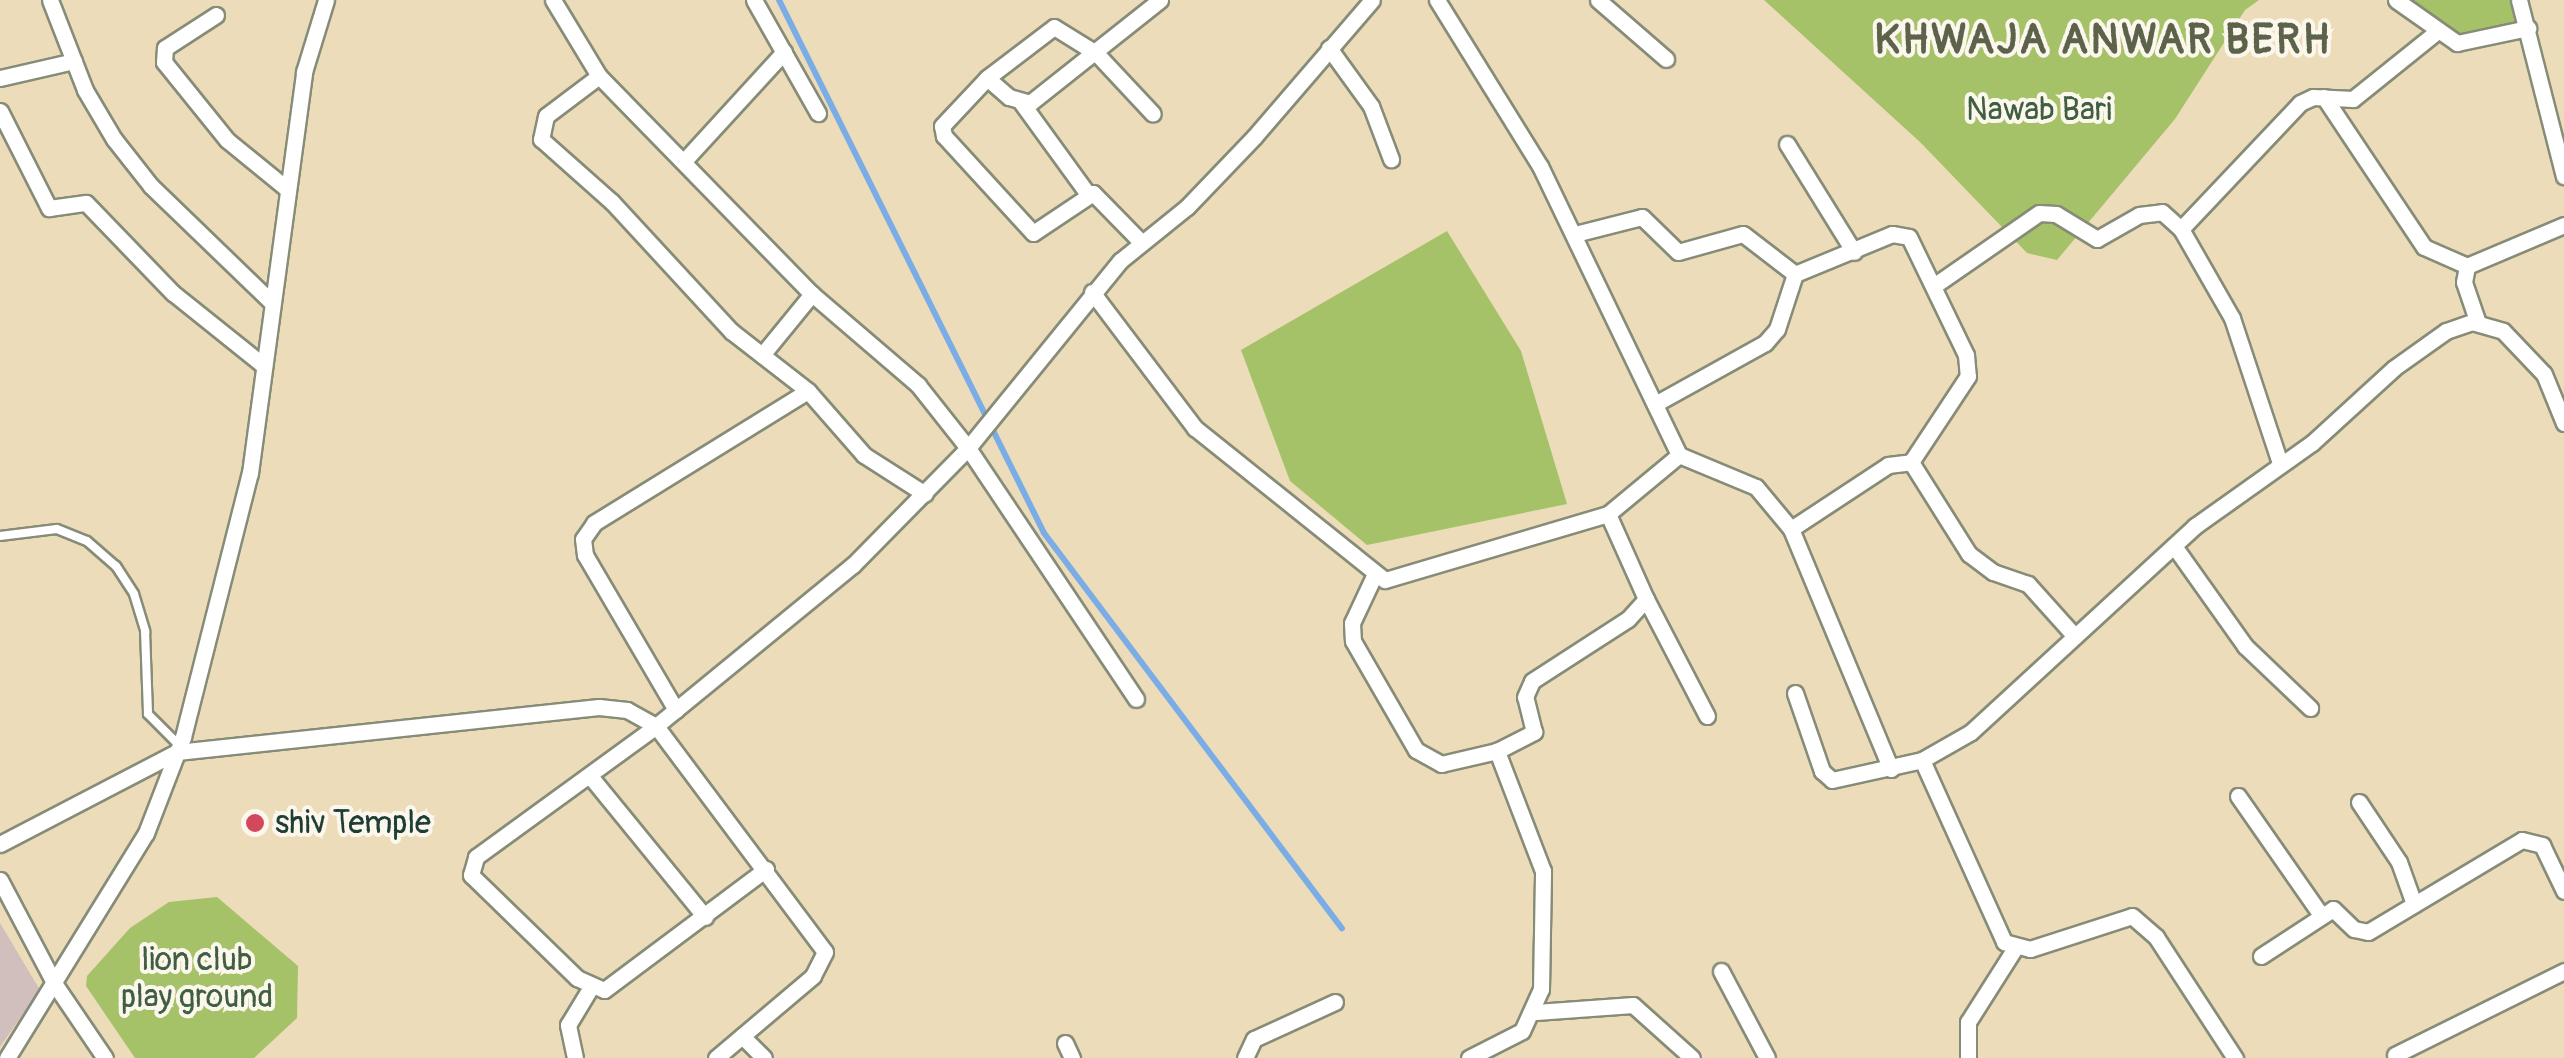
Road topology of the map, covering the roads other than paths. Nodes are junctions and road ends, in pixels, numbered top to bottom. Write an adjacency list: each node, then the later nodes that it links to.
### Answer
1 (50, 0): 18 (street)
2 (326, 0): 31 (street)
3 (552, 0): 19 (street)
4 (754, 0): 15 (street)
5 (1160, 0): 16 (street)
6 (1372, 0): 14 (street)
7 (1437, 0): 35 (street)
8 (1598, 0): 17 (street)
9 (2396, 0): 13 (street)
10 (2520, 0): 12 (street)
11 (216, 15): 31 (street)
12 (2528, 28): 13 (street); 30 (street)
13 (2435, 33): 22 (street)
14 (1328, 48): 28 (street); 36 (street)
15 (784, 52): 25 (street); 29 (street)
16 (1096, 53): 21 (street); 23 (street); 26 (street)
17 (1666, 59)
18 (74, 61): 20 (street); 43 (street)
19 (600, 76): 29 (street); 45 (street)
20 (0, 78)
21 (988, 78): 23 (street); 32 (street)
22 (2324, 97): 34 (street); 38 (street)
23 (1021, 102): 32 (street)
24 (0, 111): 46 (street)
25 (818, 113)
26 (1153, 114)
27 (1786, 144): 37 (street)
28 (1391, 158)
29 (684, 161): 42 (street)
30 (2564, 176)
31 (288, 189): 43 (street)
32 (1087, 193): 36 (street)
33 (2564, 225): 38 (street)
34 (2181, 229): 40 (street); 53 (street)
35 (1574, 234): 39 (street); 48 (street)
36 (1142, 243): 41 (street)
37 (1854, 252): 39 (street); 40 (street)
38 (2467, 266): 44 (street)
39 (1795, 274): 48 (street)
40 (1935, 285): 52 (street)
41 (1092, 292): 50 (street); 59 (street)
42 (812, 294): 45 (street); 50 (street)
43 (272, 303): 46 (street)
44 (2478, 322): 49 (street); 53 (street)
45 (762, 355): 47 (street)
46 (264, 366): 68 (street)
47 (808, 390): 54 (street); 65 (street)
48 (1655, 404): 51 (street)
49 (2564, 422)
50 (968, 448): 54 (street); 63 (street)
51 (1679, 454): 55 (street); 56 (street)
52 (1910, 462): 56 (street); 61 (street)
53 (2280, 464): 58 (street)
54 (924, 494): 65 (street)
55 (1608, 514): 59 (street); 60 (street)
56 (1791, 529): 71 (street)
57 (0, 536): 68 (lane)
58 (2174, 546): 61 (street); 64 (street)
59 (1374, 576): 69 (street)
60 (1646, 599): 66 (street); 69 (street)
61 (2072, 634): 70 (street)
62 (1795, 693): 71 (street)
63 (1136, 699)
64 (2310, 708)
65 (676, 710): 67 (street)
66 (1707, 716)
67 (656, 726): 68 (street); 72 (street); 77 (street)
68 (178, 749): 75 (street); 87 (street)
69 (1497, 751): 90 (street)
70 (1922, 760): 71 (street); 83 (street)
71 (1891, 769)
72 (590, 776): 82 (street); 88 (street)
73 (2238, 796): 81 (street)
74 (2359, 802): 80 (street)
75 (0, 844)
76 (2558, 858): 79 (street); 80 (street)
77 (766, 869): 82 (street); 91 (street)
78 (0, 880): 87 (street)
79 (2564, 891)
80 (2414, 904): 81 (street)
81 (2321, 916): 84 (street)
82 (705, 917): 88 (street)
83 (2015, 948): 102 (street); 103 (street)
84 (2261, 956)
85 (1721, 971): 101 (street)
86 (2564, 971): 92 (street)
87 (56, 986): 93 (street); 94 (street)
88 (591, 987): 95 (street)
89 (1335, 1002): 98 (street)
90 (1536, 1012): 99 (street); 100 (street)
91 (742, 1036): 96 (street); 97 (street)
92 (2395, 1056)
93 (7, 1058)
94 (105, 1058)
95 (575, 1058)
96 (716, 1058)
97 (764, 1058)
98 (1244, 1058)
99 (1469, 1058)
100 (1692, 1058)
101 (1768, 1058)
102 (1968, 1058)
103 (2236, 1058)

